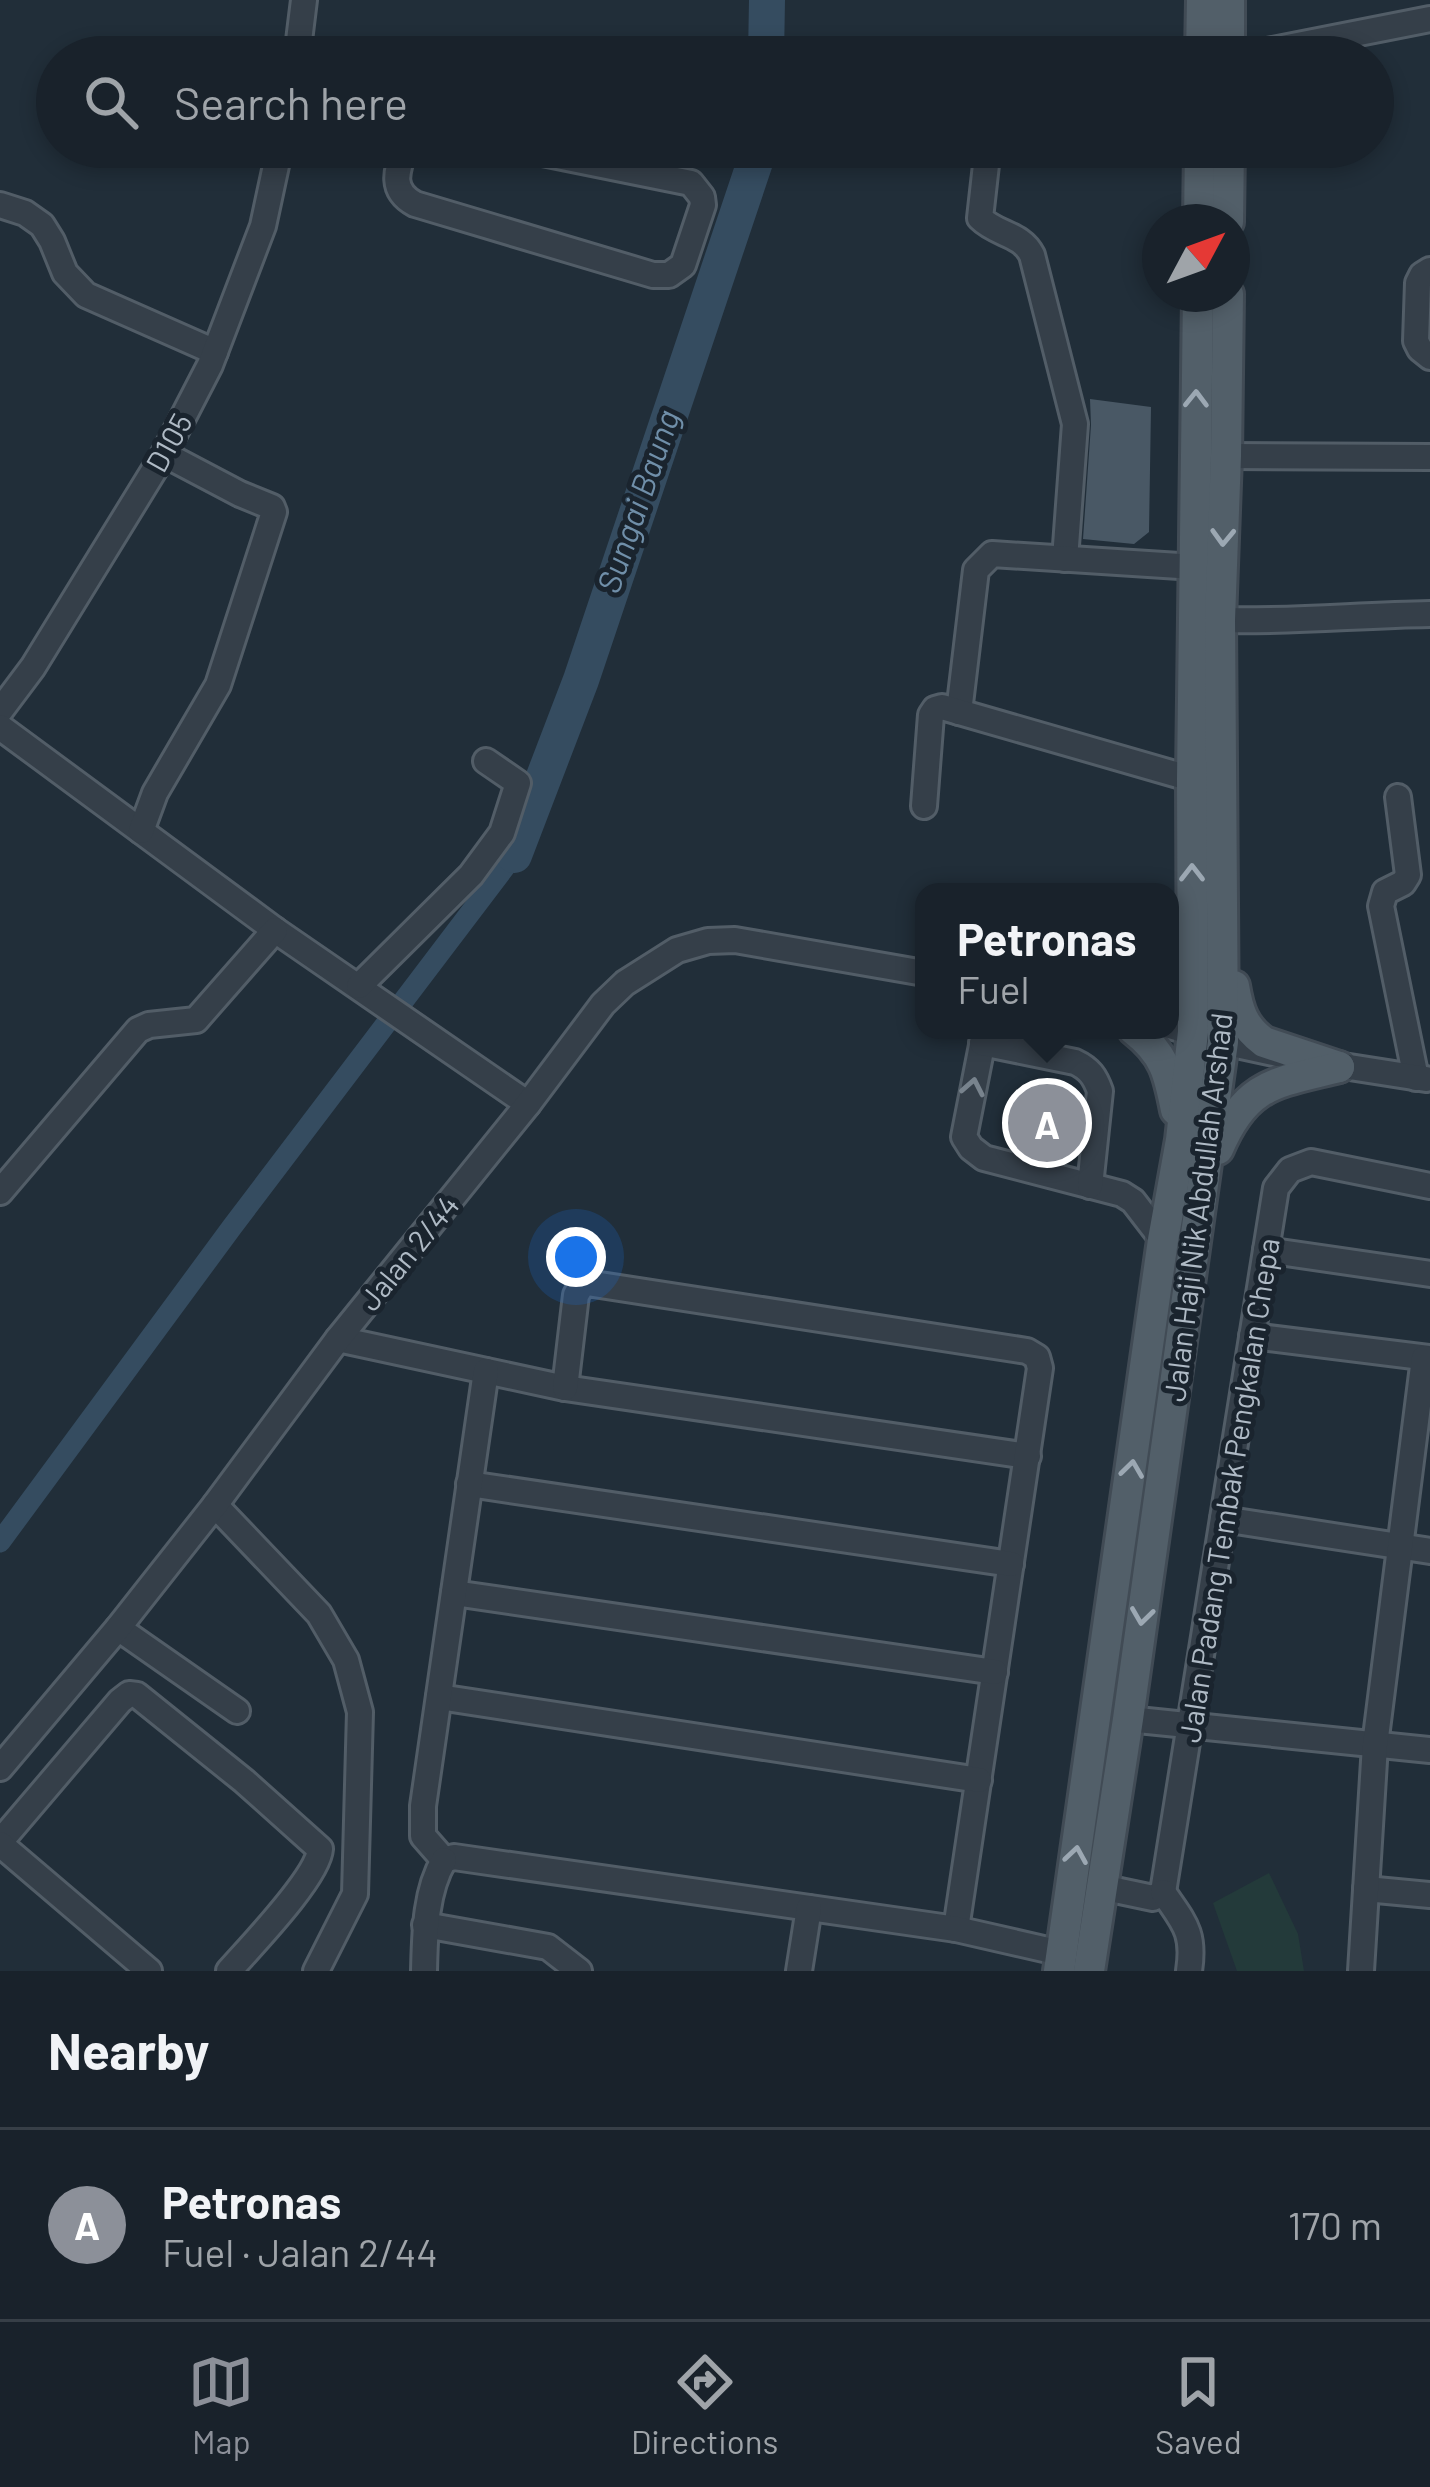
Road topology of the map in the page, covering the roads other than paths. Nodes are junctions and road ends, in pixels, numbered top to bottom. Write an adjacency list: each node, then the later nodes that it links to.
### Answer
1 (304, 0): 5 (street)
2 (1202, 0): 6 (main road)
3 (1229, 0): 7 (main road)
4 (1430, 19): 8 (street)
5 (303, 36)
6 (1201, 36)
7 (1232, 36)
8 (1342, 36)
9 (275, 168): 21 (street, D105)
10 (398, 168): 11 (street)
11 (617, 168)
12 (986, 168): 26 (street)
13 (1200, 168): 15 (main road)
14 (1228, 168): 16 (main road)
15 (1199, 204)
16 (1228, 204)
17 (0, 205): 21 (street)
18 (1429, 270): 22 (street)
19 (1198, 312): 27 (main road, Jalan Haji Nik Abdullah Arshad, one-way to 19)
20 (1228, 312): 24 (main road, Jalan Haji Nik Abdullah Arshad)
21 (214, 352): 23 (street, D105)
22 (1430, 357)
23 (164, 454): 30 (street, D105); 37 (street)
24 (1226, 456): 25 (street); 29 (main road, Jalan Haji Nik Abdullah Arshad, one-way to 29)
25 (1430, 457)
26 (1066, 559): 27 (street); 31 (street)
27 (1196, 567): 34 (main road, Jalan Haji Nik Abdullah Arshad)
28 (1430, 614): 29 (street)
29 (1220, 620): 38 (main road, Jalan Haji Nik Abdullah Arshad)
30 (0, 711)
31 (959, 712): 34 (street); 36 (street)
32 (0, 727): 37 (street)
33 (486, 761): 42 (street)
34 (1192, 779): 38 (main road, Jalan Haji Nik Abdullah Arshad, one-way to 34)
35 (1398, 797): 49 (street)
36 (924, 806)
37 (141, 831): 39 (street)
38 (1208, 929): 40 (main road); 43 (main road, Jalan Haji Nik Abdullah Arshad); 47 (main road, Jalan Haji Nik Abdullah Arshad); 48 (main road)
39 (275, 930): 42 (street); 55 (street)
40 (1179, 967)
41 (915, 971): 50 (street, Jalan 2/44)
42 (359, 986): 50 (street)
43 (1181, 1029): 47 (street); 51 (main road, Jalan Haji Nik Abdullah Arshad)
44 (982, 1039): 53 (street, one-way to 44)
45 (994, 1039): 53 (street)
46 (1144, 1039): 51 (main road)
47 (1223, 1042): 48 (street); 52 (main road, Jalan Haji Nik Abdullah Arshad)
48 (1339, 1066): 49 (street); 52 (main road)
49 (1423, 1079)
50 (528, 1103): 60 (street, Jalan 2/44)
51 (1181, 1140): 56 (main road, Jalan Haji Nik Abdullah Arshad)
52 (1204, 1183): 76 (main road, Jalan Haji Nik Abdullah Arshad, one-way to 76)
53 (1090, 1186): 56 (street)
54 (1430, 1186): 57 (street, Jalan Padang Tembak Pengkalan Chepa)
55 (0, 1192)
56 (1163, 1240): 91 (main road, Jalan Haji Nik Abdullah Arshad, one-way to 56)
57 (1266, 1250): 58 (street); 59 (street, Jalan Padang Tembak Pengkalan Chepa)
58 (1430, 1274)
59 (1252, 1336): 61 (street); 67 (street, Jalan Padang Tembak Pengkalan Chepa)
60 (338, 1339): 62 (street); 66 (street, Jalan 2/44)
61 (1427, 1358): 68 (street)
62 (486, 1371): 63 (street); 65 (street)
63 (565, 1388): 64 (street); 64 (street)
64 (1028, 1456): 70 (street)
65 (469, 1484): 70 (street); 71 (street)
66 (215, 1505): 72 (street, Jalan 2/44); 94 (street)
67 (1223, 1519): 68 (street); 77 (street, Jalan Padang Tembak Pengkalan Chepa)
68 (1400, 1546): 69 (street); 78 (street)
69 (1430, 1551)
70 (1011, 1564): 73 (street)
71 (454, 1593): 73 (street); 74 (street)
72 (118, 1628): 75 (street); 80 (street, Jalan 2/44)
73 (995, 1672): 81 (street)
74 (439, 1697): 81 (street); 83 (street)
75 (237, 1711)
76 (1127, 1718): 77 (street); 84 (main road, Jalan Haji Nik Abdullah Arshad)
77 (1190, 1725): 78 (street); 86 (street, Jalan Padang Tembak Pengkalan Chepa)
78 (1375, 1745): 79 (street); 85 (street)
79 (1430, 1750)
80 (0, 1768)
81 (979, 1780): 90 (street)
82 (0, 1843): 92 (street); 93 (street)
83 (444, 1860): 88 (street); 89 (street)
84 (1101, 1887): 86 (street); 98 (main road, Jalan Haji Nik Abdullah Arshad)
85 (1366, 1889): 87 (street); 100 (street)
86 (1163, 1892): 99 (street)
87 (1430, 1894)
88 (808, 1908): 90 (street); 97 (street)
89 (425, 1925): 95 (street); 96 (street)
90 (956, 1929): 91 (street)
91 (1060, 1962)
92 (149, 1971)
93 (229, 1971)
94 (316, 1971)
95 (424, 1971)
96 (579, 1971)
97 (799, 1971)
98 (1089, 1971)
99 (1189, 1971)
100 (1361, 1971)

